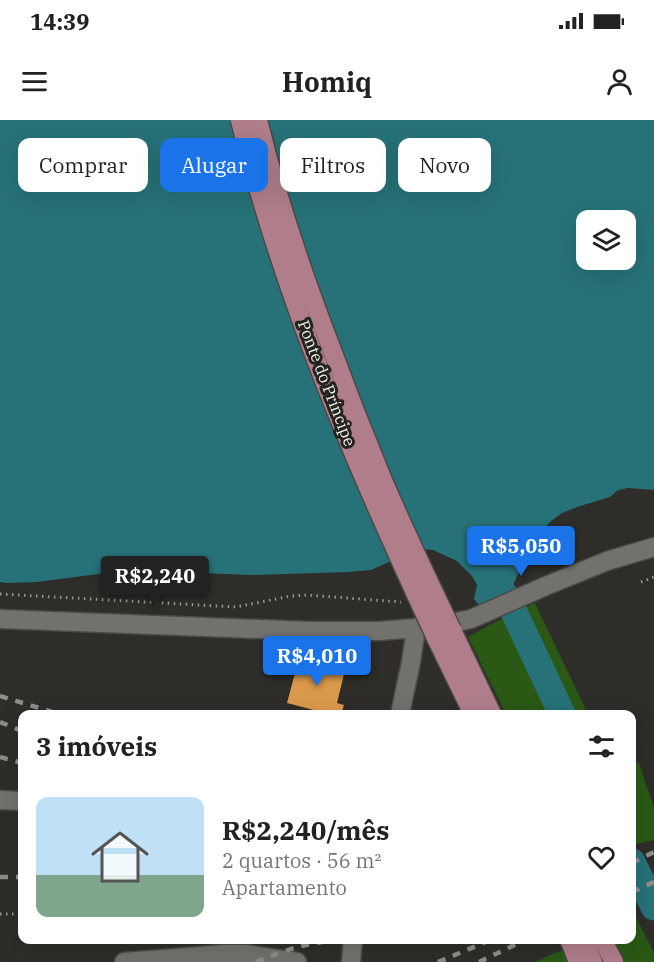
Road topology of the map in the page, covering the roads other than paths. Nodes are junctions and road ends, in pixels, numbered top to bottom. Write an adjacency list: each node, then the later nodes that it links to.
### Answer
1 (240, 120): 6 (main road, Ponte do Príncipe, bridge)
2 (258, 120): 6 (main road, Ponte do Príncipe, bridge)
3 (654, 547): 5 (street)
4 (0, 619): 5 (street)
5 (416, 628): 7 (street)
6 (444, 634): 8 (main road); 9 (main road)
7 (401, 710)
8 (470, 710)
9 (490, 710)
10 (0, 800): 11 (street)
11 (18, 801)
12 (353, 944): 19 (street)
13 (570, 944): 20 (main road)
14 (584, 944): 21 (main road)
15 (604, 944): 16 (main road)
16 (613, 961)
17 (124, 962): 18 (street)
18 (297, 962)
19 (351, 962)
20 (578, 962)
21 (593, 962)

